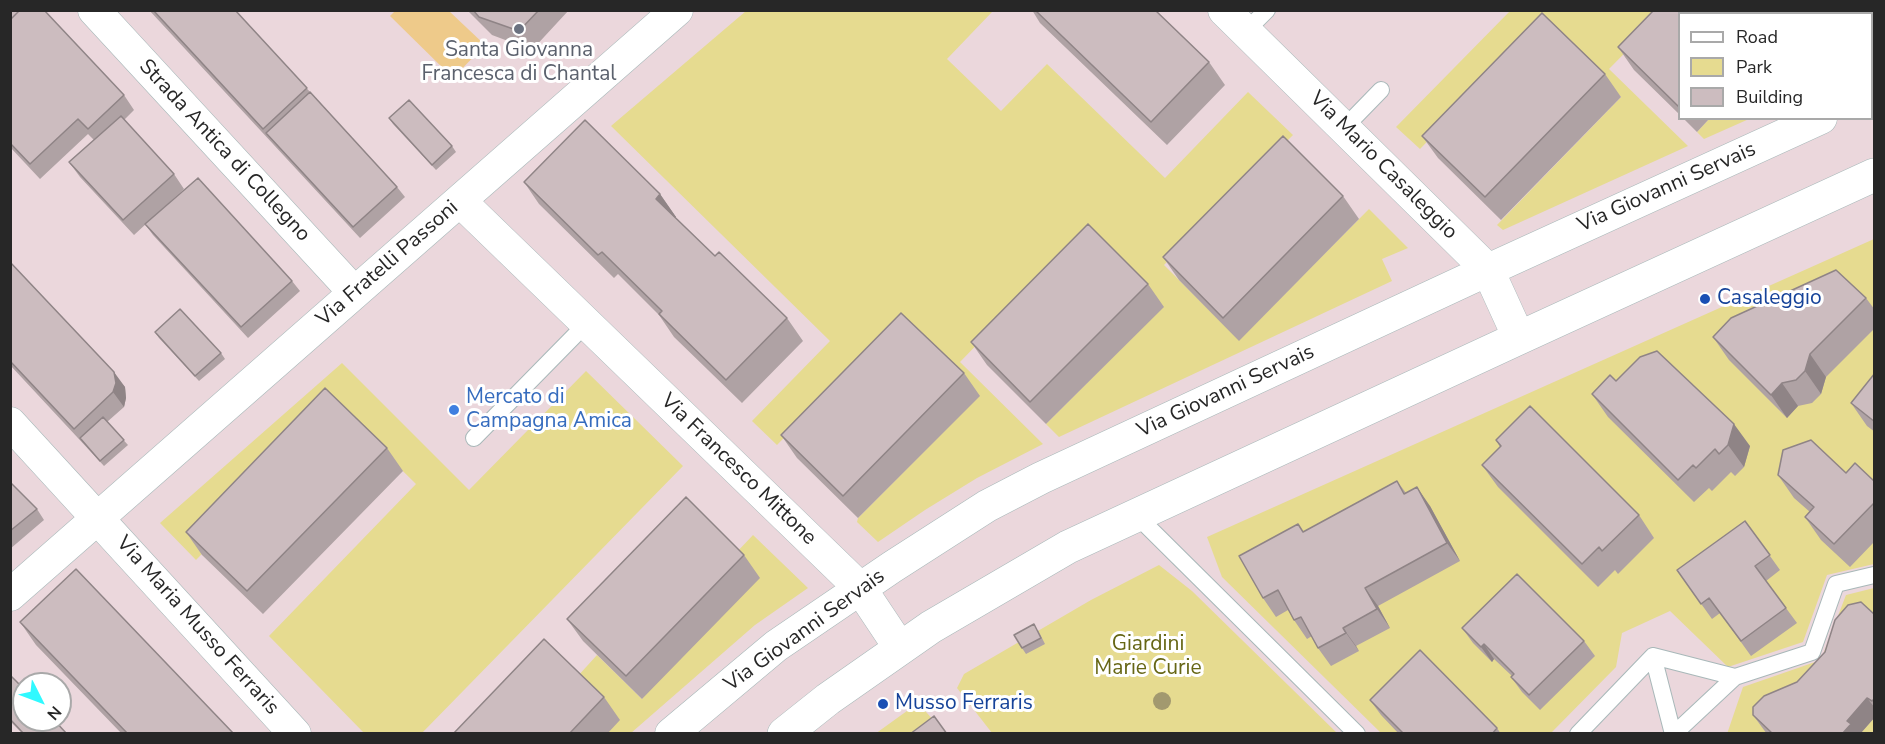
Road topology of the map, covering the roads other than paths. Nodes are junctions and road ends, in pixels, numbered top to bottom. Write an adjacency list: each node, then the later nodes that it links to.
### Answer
1 (94, 10): 10 (street, Strada Antica di Collegno)
2 (677, 10): 8 (street, Via Fratelli Passoni)
3 (1246, 18): 6 (street, Via Mario Casaleggio)
4 (1381, 90): 6 (lane)
5 (1817, 120): 9 (street, Via Giovanni Servais)
6 (1344, 128): 9 (street, Via Mario Casaleggio)
7 (1875, 175): 12 (street)
8 (460, 201): 10 (street, Via Fratelli Passoni); 11 (street, Via Francesco Mittone)
9 (1488, 270): 12 (street, Via Mario Casaleggio); 18 (street, Via Giovanni Servais)
10 (354, 292): 16 (street, Via Fratelli Passoni)
11 (586, 324): 14 (lane); 18 (street, Via Francesco Mittone)
12 (1519, 338): 15 (street)
13 (10, 423): 16 (street)
14 (474, 438)
15 (1136, 515): 20 (street); 26 (lane)
16 (99, 518): 19 (street, Via Fratelli Passoni); 23 (street, Via Maria Musso Ferraris)
17 (1875, 574): 22 (lane)
18 (860, 588): 20 (street, Via Francesco Mittone); 24 (street, Via Giovanni Servais)
19 (10, 595)
20 (900, 648): 25 (street)
21 (1653, 656): 22 (lane); 27 (lane); 28 (lane)
22 (1735, 676): 28 (lane)
23 (295, 734)
24 (671, 734)
25 (784, 734)
26 (1357, 734)
27 (1578, 734)
28 (1674, 734)

